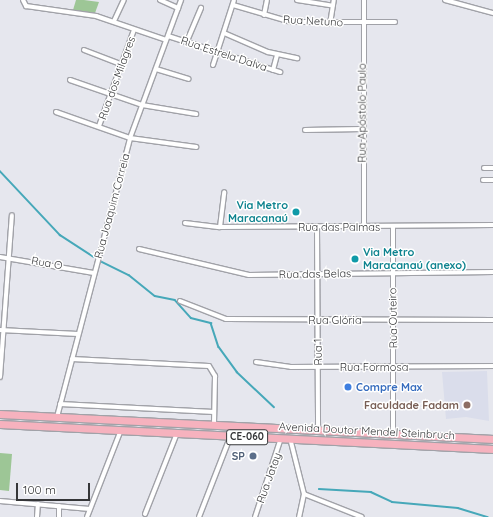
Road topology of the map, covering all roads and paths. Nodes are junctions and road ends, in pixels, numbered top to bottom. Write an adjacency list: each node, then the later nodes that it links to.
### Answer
1 (23, 0): 16 (street, Rua Estrela Dalva)
2 (124, 0): 16 (street)
3 (160, 0): 12 (street)
4 (181, 0): 12 (street, Rua Joaquim Correia)
5 (267, 0): 15 (street)
6 (297, 0): 11 (street)
7 (334, 0): 11 (street)
8 (364, 0): 17 (street, Rua Apóstolo Paulo)
9 (445, 0): 14 (street)
10 (234, 2): 15 (street, Rua Netuno); 21 (street)
11 (333, 6): 19 (street)
12 (178, 8): 22 (street, Rua Joaquim Correia)
13 (201, 8): 23 (street)
14 (493, 13)
15 (264, 15): 19 (street, Rua Netuno)
16 (114, 21): 20 (street, Rua Estrela Dalva)
17 (362, 22): 18 (street, Rua Netuno); 19 (street, Rua Netuno); 40 (street, Rua Apóstolo Paulo)
18 (395, 22)
19 (330, 24)
20 (134, 30): 22 (street, Rua Estrela Dalva); 28 (street, Rua dos Milagres)
21 (224, 34): 25 (street); 26 (street)
22 (167, 38): 23 (street, Rua Estrela Dalva); 30 (street, Rua Joaquim Correia)
23 (187, 41): 25 (street, Rua Estrela Dalva)
24 (84, 50): 28 (street)
25 (218, 51): 29 (street); 31 (street, Rua Estrela Dalva)
26 (277, 56): 27 (street); 31 (street)
27 (298, 58)
28 (121, 64): 35 (street, Rua dos Milagres)
29 (213, 65)
30 (156, 69): 33 (street); 36 (street, Rua Joaquim Correia)
31 (274, 70): 32 (street, Rua Estrela Dalva)
32 (280, 72)
33 (188, 79)
34 (70, 80): 35 (street)
35 (111, 94): 36 (street); 39 (street, Rua dos Milagres)
36 (142, 105): 38 (street); 42 (street, Rua Joaquim Correia)
37 (56, 112): 39 (street)
38 (196, 114)
39 (99, 126): 42 (street)
40 (362, 129): 41 (street); 52 (street, Rua Apóstolo Paulo)
41 (305, 130)
42 (130, 138): 43 (street); 60 (street, Rua Joaquim Correia)
43 (196, 147)
44 (484, 168): 45 (street)
45 (493, 168)
46 (483, 180): 47 (street)
47 (493, 180)
48 (224, 192): 53 (street)
49 (12, 215): 58 (street)
50 (185, 223): 53 (street, Rua das Palmas)
51 (493, 225): 55 (street, Rua das Palmas)
52 (364, 226): 54 (street, Rua das Palmas); 55 (street, Rua das Palmas)
53 (220, 227): 54 (street, Rua das Palmas)
54 (317, 227): 61 (street, Rua 1)
55 (393, 227): 62 (street, Rua Outeiro)
56 (139, 249): 61 (street, Rua das Belas)
57 (0, 257): 58 (street, Rua O)
58 (10, 258): 60 (street, Rua O); 67 (street)
59 (493, 272): 62 (street, Rua das Belas)
60 (94, 273): 68 (street, Rua Joaquim Correia)
61 (317, 273): 62 (street, Rua das Belas); 64 (street, Rua 1)
62 (392, 273): 65 (street, Rua Outeiro)
63 (180, 301): 64 (street, Rua Glória)
64 (317, 320): 65 (street, Rua Glória); 72 (street, Rua 1)
65 (394, 320): 66 (street, Rua Glória); 73 (street, Rua Outeiro)
66 (493, 320)
67 (2, 330): 68 (street); 74 (street)
68 (78, 334): 69 (street, Rua Joaquim Correia)
69 (72, 359): 75 (street, Rua Joaquim Correia); 76 (street)
70 (256, 362): 72 (street, Rua Formosa)
71 (493, 366): 73 (street, Rua Formosa)
72 (318, 367): 73 (street, Rua Formosa); 82 (street, Rua 1)
73 (394, 368): 84 (street, Rua Outeiro)
74 (0, 378)
75 (60, 404): 76 (street); 78 (street, Rua Joaquim Correia)
76 (214, 412): 80 (street)
77 (0, 414): 78 (highway, Avenida Doutor Mendel Steinbruch / CE-060)
78 (57, 417): 80 (highway, Avenida Doutor Mendel Steinbruch / CE-060)
79 (0, 424): 81 (highway, Avenida Doutor Mendel Steinbruch / CE-060)
80 (214, 425): 82 (highway, Avenida Doutor Mendel Steinbruch / CE-060)
81 (121, 430): 83 (highway, Avenida Doutor Mendel Steinbruch / CE-060); 94 (street)
82 (318, 430): 84 (highway, Avenida Doutor Mendel Steinbruch / CE-060)
83 (177, 433): 85 (highway, Avenida Doutor Mendel Steinbruch / CE-060); 95 (street)
84 (393, 434): 88 (highway, Avenida Doutor Mendel Steinbruch / CE-060)
85 (231, 435): 86 (highway, Avenida Doutor Mendel Steinbruch / CE-060); 99 (street)
86 (281, 438): 87 (highway, Avenida Doutor Mendel Steinbruch / CE-060); 100 (street, Rua Jatay)
87 (290, 438): 89 (highway, Avenida Doutor Mendel Steinbruch / CE-060); 90 (street)
88 (493, 439)
89 (493, 449)
90 (304, 494): 101 (street); 102 (street)
91 (0, 501): 92 (street)
92 (38, 504): 93 (street); 96 (street)
93 (59, 506): 94 (street); 97 (street)
94 (90, 509): 98 (street)
95 (145, 514)
96 (38, 517)
97 (58, 517)
98 (87, 517)
99 (199, 517)
100 (254, 517)
101 (299, 517)
102 (362, 517)

